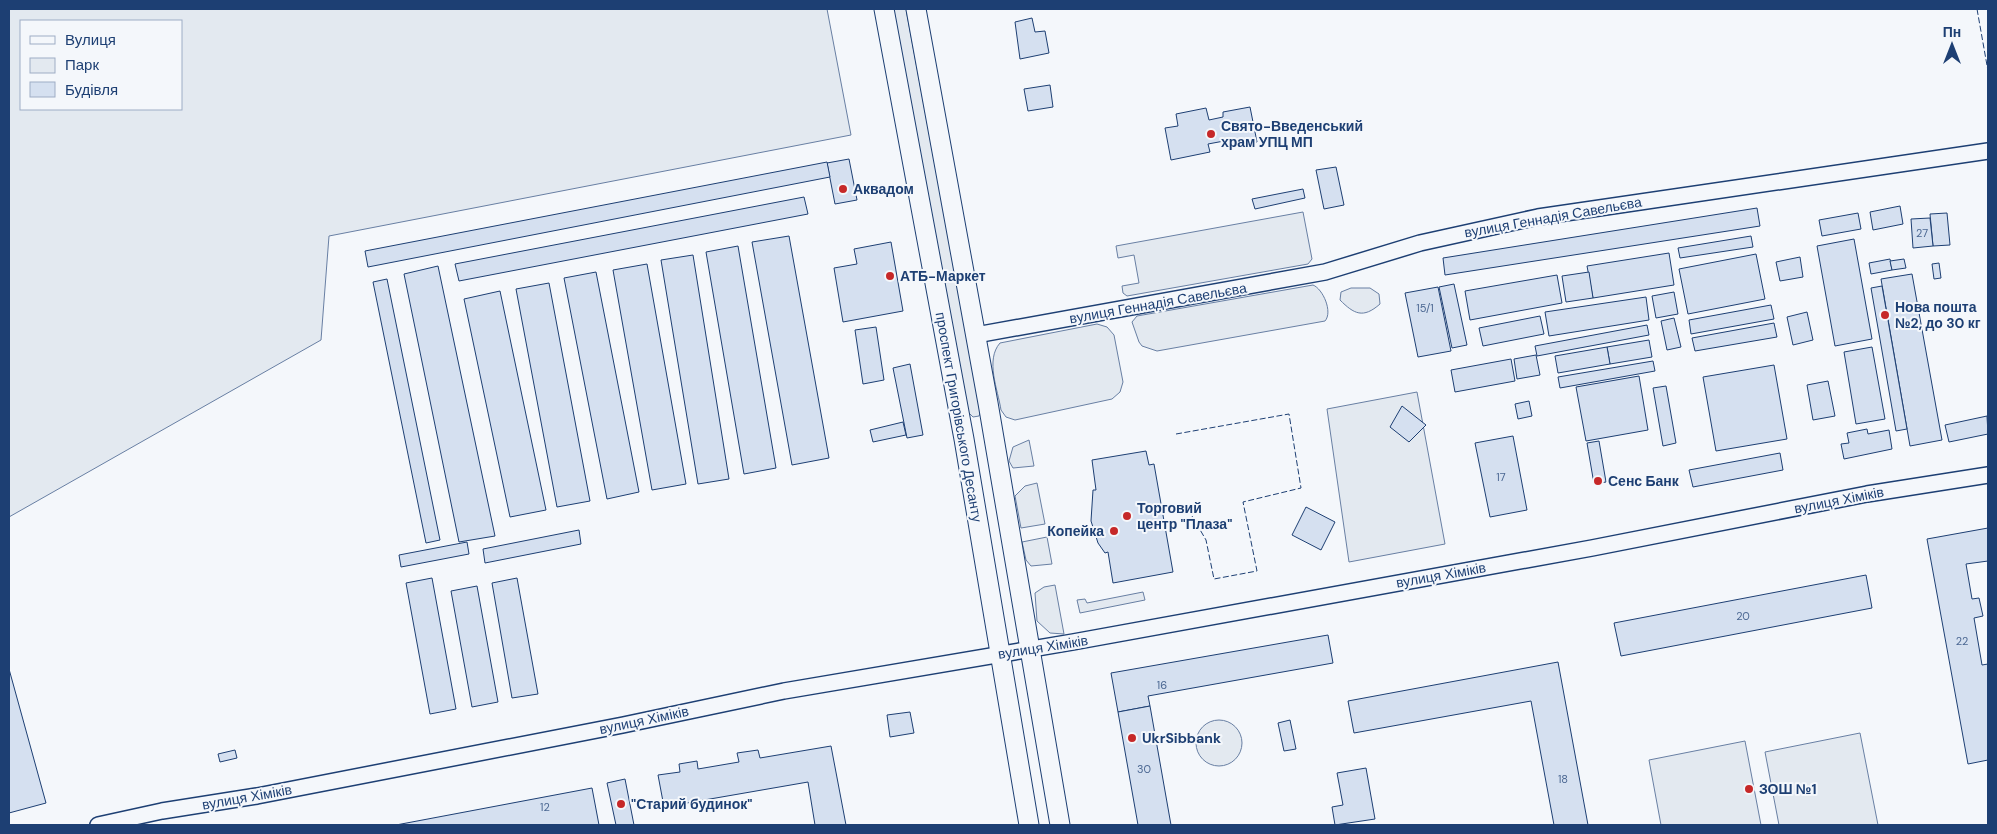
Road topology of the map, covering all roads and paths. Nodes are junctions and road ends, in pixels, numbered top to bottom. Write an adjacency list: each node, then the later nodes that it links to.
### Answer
1 (884, 9): 7 (street, проспект Григорівського Десанту)
2 (916, 9): 4 (street)
3 (1988, 151): 4 (street, вулиця Геннадія Савельєва)
4 (976, 336): 6 (street)
5 (1988, 474): 6 (street, вулиця Хіміків)
6 (1030, 648): 7 (street, вулиця Хіміків); 10 (street)
7 (1000, 654): 8 (street, вулиця Хіміків); 9 (street, проспект Григорівського Десанту)
8 (98, 825)
9 (1029, 825)
10 (1060, 825)

